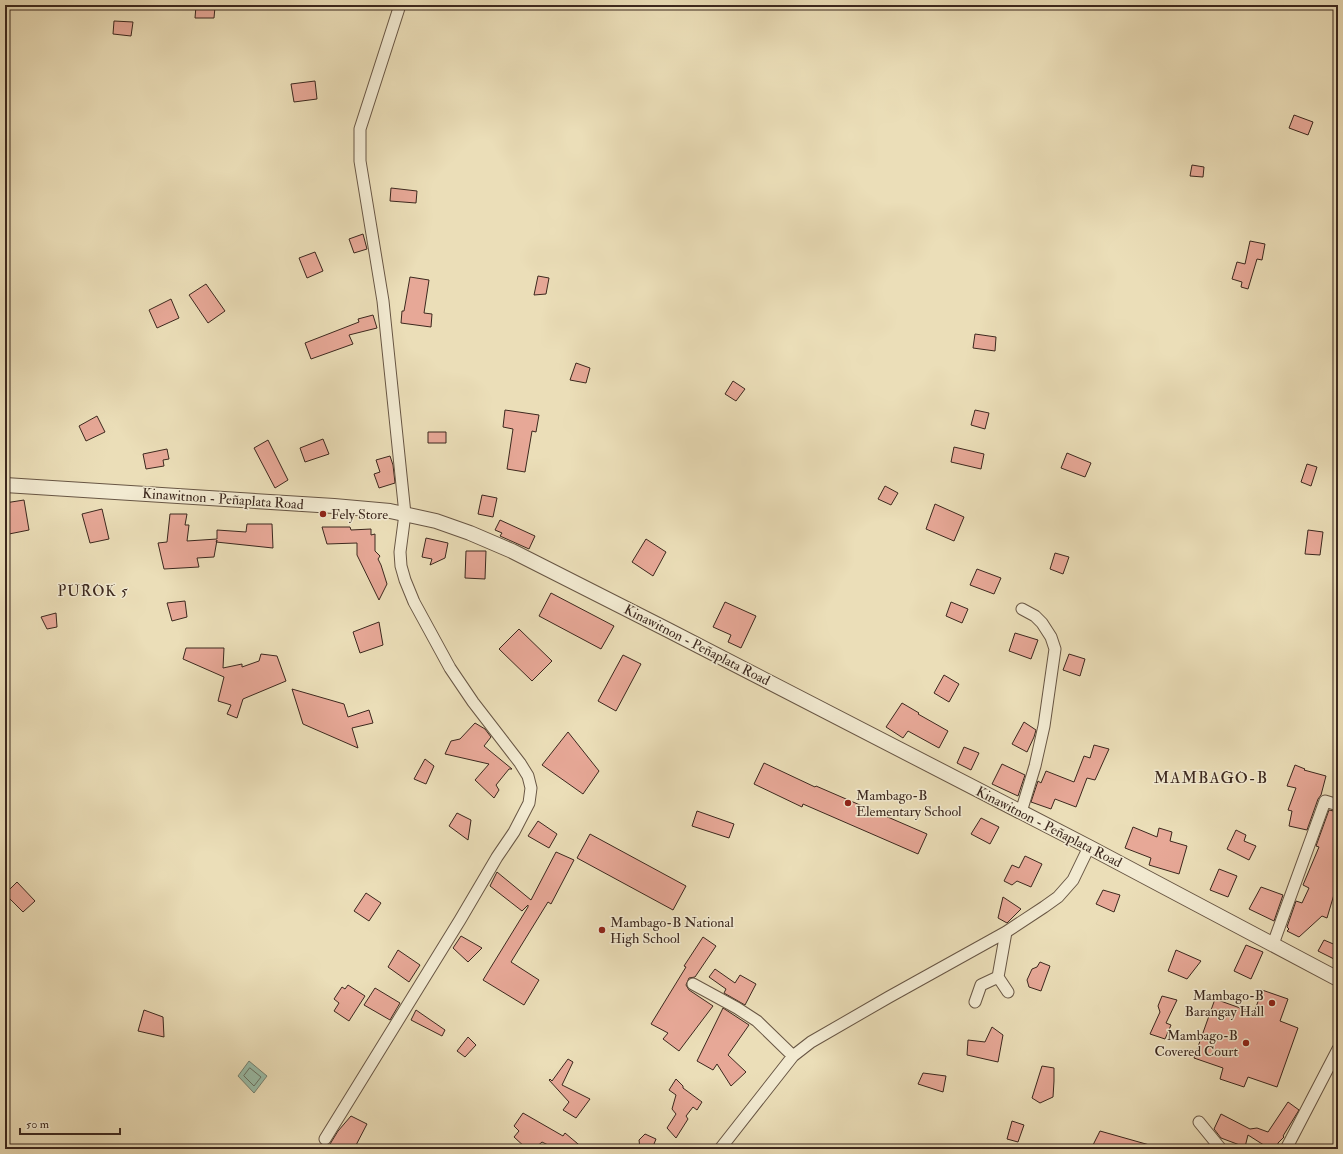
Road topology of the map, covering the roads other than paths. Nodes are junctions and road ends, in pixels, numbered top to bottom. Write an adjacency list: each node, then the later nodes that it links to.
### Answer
1 (400, 5): 3 (street)
2 (5, 486): 3 (street, Kinawitnon - Peñaplata Road)
3 (405, 514): 6 (street, Kinawitnon - Peñaplata Road); 18 (street)
4 (1022, 610): 6 (street)
5 (1338, 805): 9 (street)
6 (1021, 812): 7 (street, Kinawitnon - Peñaplata Road)
7 (1089, 847): 8 (street); 9 (street, Kinawitnon - Peñaplata Road)
8 (1006, 932): 10 (street); 16 (street)
9 (1273, 944): 11 (street, Kinawitnon - Peñaplata Road)
10 (998, 977): 13 (street); 14 (street)
11 (1338, 979)
12 (693, 984): 16 (street)
13 (1008, 992)
14 (974, 1002)
15 (1338, 1049): 21 (street)
16 (793, 1056): 19 (street)
17 (1199, 1122): 20 (street)
18 (325, 1139)
19 (720, 1149)
20 (1221, 1149)
21 (1286, 1149)

